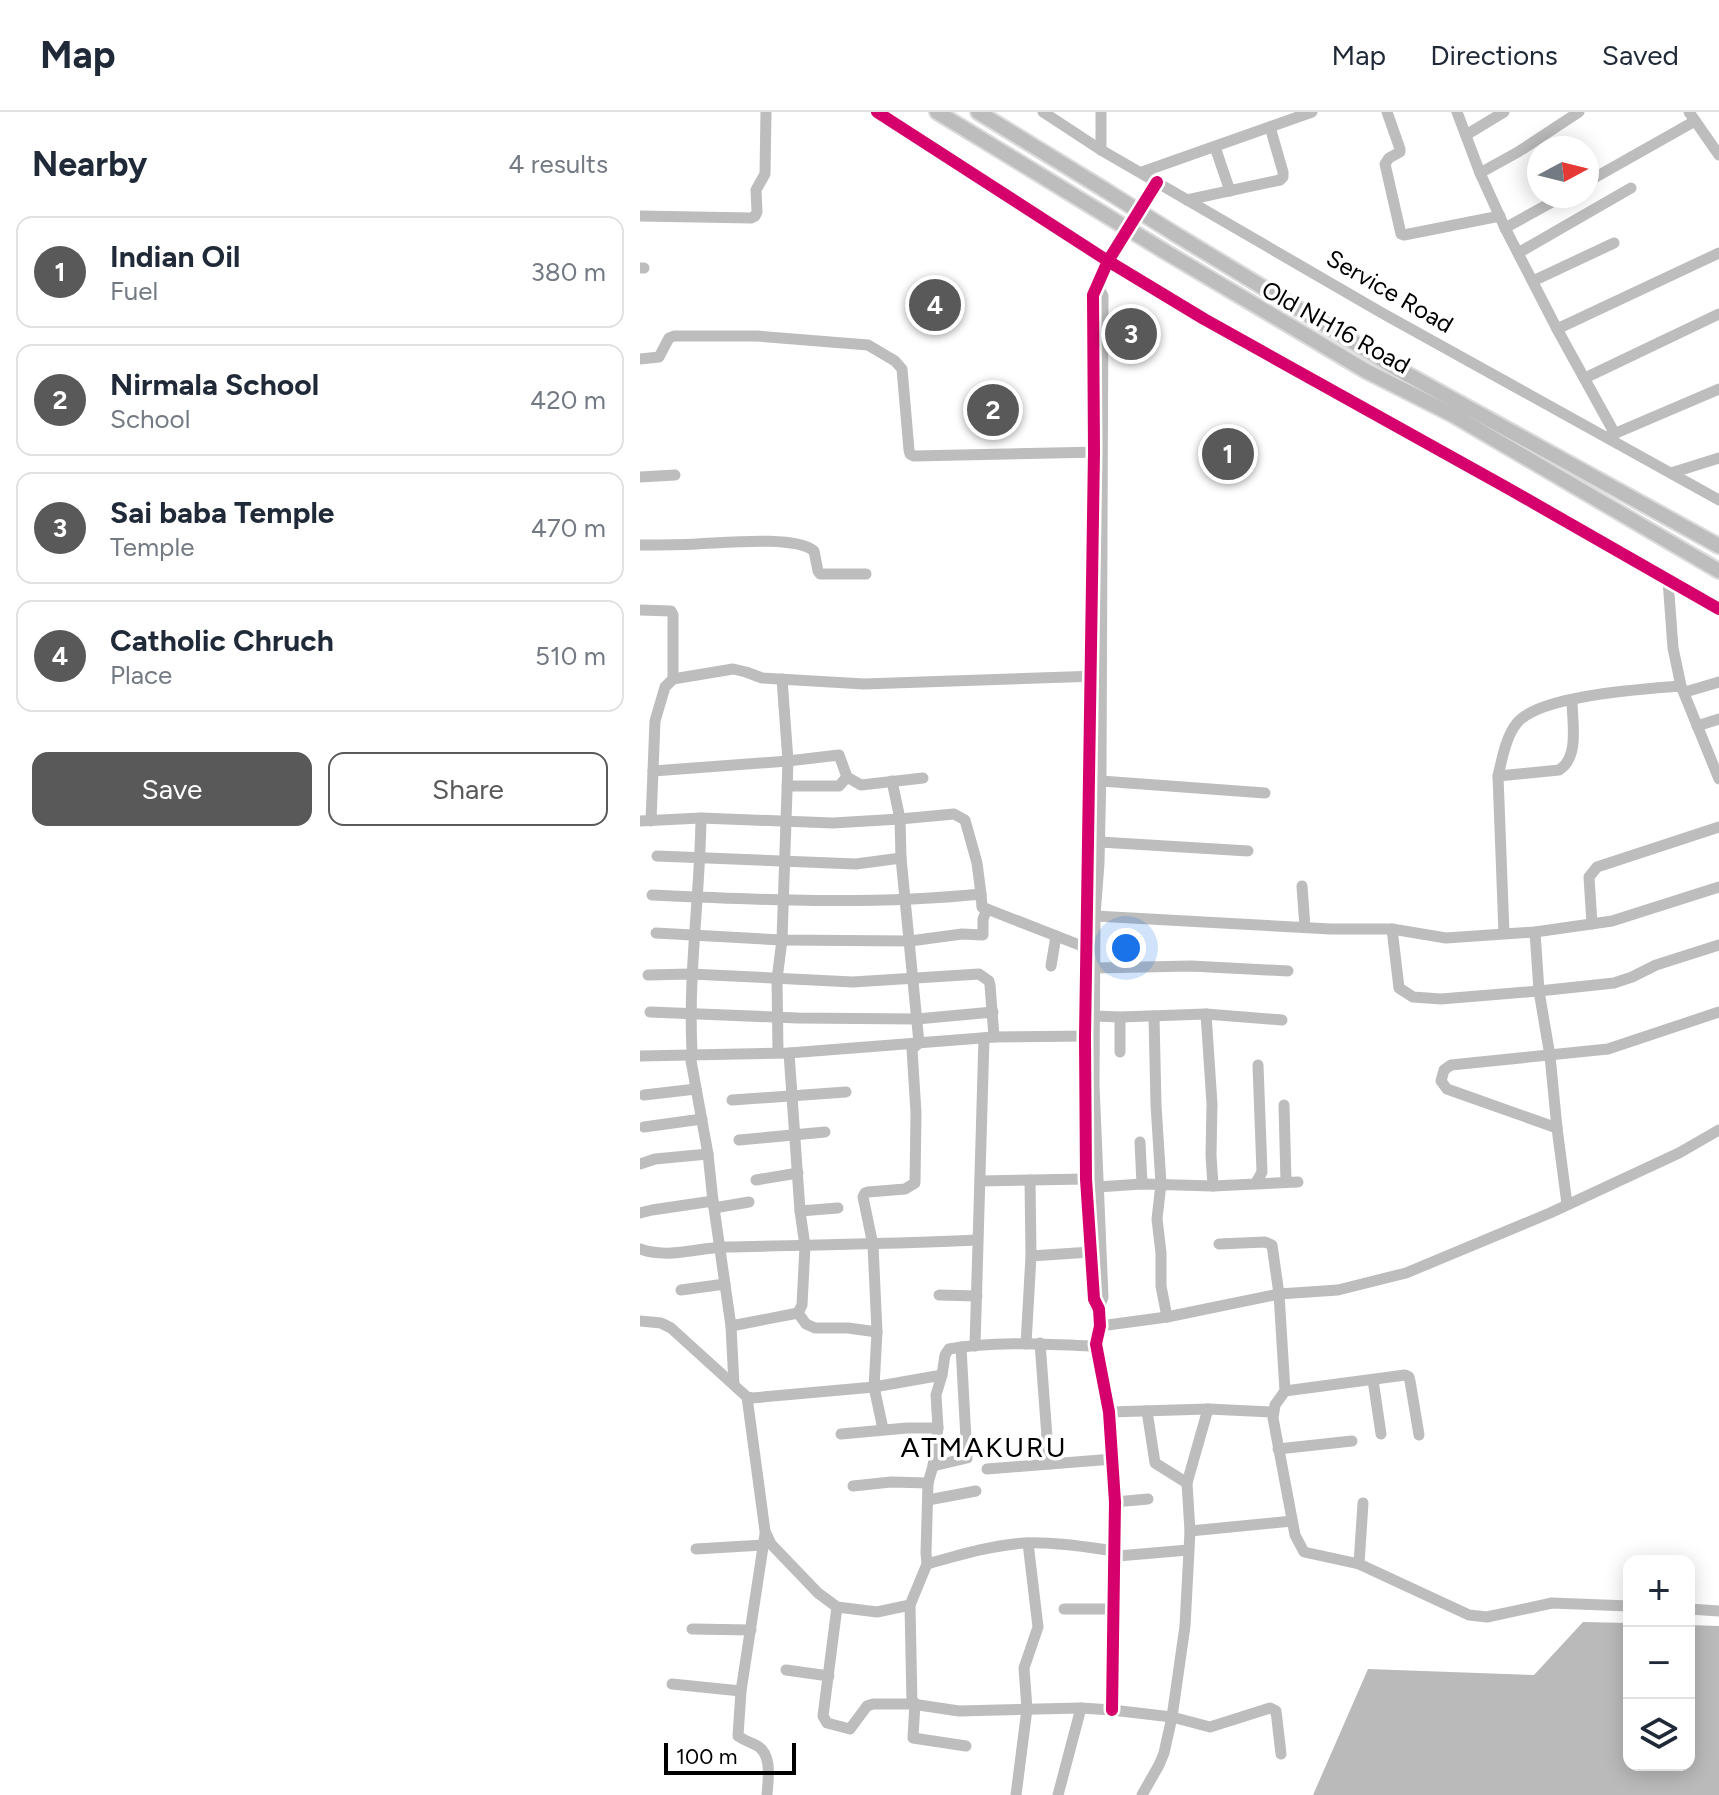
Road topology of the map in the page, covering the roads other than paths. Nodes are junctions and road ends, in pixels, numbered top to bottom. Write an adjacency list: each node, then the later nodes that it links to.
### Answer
1 (766, 112): 26 (street)
2 (877, 112): 31 (street)
3 (937, 112): 47 (main road, Old NH16 Road, bridge)
4 (978, 112): 46 (main road, Old NH16 Road, bridge)
5 (1043, 112): 16 (street, Service Road)
6 (1101, 112): 16 (street)
7 (1312, 112): 13 (street)
8 (1387, 112): 27 (street)
9 (1457, 112): 14 (street)
10 (1504, 112): 14 (street)
11 (1579, 112): 19 (street)
12 (1692, 117): 17 (street); 20 (street)
13 (1270, 127): 15 (street); 23 (street)
14 (1466, 135): 19 (street)
15 (1215, 147): 18 (street); 23 (street)
16 (1101, 150): 18 (street, Service Road)
17 (1719, 155)
18 (1142, 172): 21 (street, Service Road)
19 (1480, 173): 27 (street)
20 (1599, 175)
21 (1157, 182): 24 (street, Service Road); 31 (street)
22 (1631, 188): 29 (street)
23 (1230, 191): 24 (street)
24 (1187, 200): 38 (street, Service Road)
25 (1535, 208): 27 (street)
26 (640, 216)
27 (1502, 222): 29 (street)
28 (1614, 243): 32 (street)
29 (1518, 253): 32 (street)
30 (1719, 253): 34 (street)
31 (1108, 261): 39 (street); 49 (street)
32 (1533, 281): 34 (street)
33 (1719, 314): 36 (street)
34 (1557, 329): 36 (street)
35 (640, 359): 39 (street)
36 (1585, 378): 38 (street)
37 (1719, 389): 38 (street)
38 (1611, 435): 41 (street, Service Road)
39 (1098, 452): 52 (street)
40 (1719, 458): 41 (street)
41 (1671, 473): 44 (street, Service Road)
42 (675, 475): 43 (street)
43 (640, 477)
44 (1719, 500)
45 (640, 545): 48 (street)
46 (1719, 546)
47 (1719, 571)
48 (866, 574)
49 (1668, 580): 50 (street); 56 (street)
50 (1719, 609)
51 (640, 610): 53 (street)
52 (1096, 676): 54 (street); 68 (street); 102 (street)
53 (673, 679): 54 (street); 62 (street)
54 (782, 679): 61 (street)
55 (1719, 682): 56 (street)
56 (1683, 689): 57 (street); 59 (street)
57 (1572, 700): 63 (street); 63 (street)
58 (1719, 719): 59 (street)
59 (1697, 726): 60 (street)
60 (1715, 756): 66 (street)
61 (788, 761): 62 (street); 64 (street); 69 (street)
62 (653, 771): 73 (street)
63 (1498, 776): 96 (street)
64 (847, 777): 67 (street); 69 (street)
65 (923, 778): 67 (street)
66 (1719, 779)
67 (892, 781): 72 (street)
68 (1101, 781): 70 (street); 76 (street)
69 (787, 786): 74 (street)
70 (1265, 793)
71 (701, 818): 73 (street); 74 (street); 80 (street)
72 (900, 819): 74 (street); 79 (street); 84 (street)
73 (646, 821)
74 (786, 822): 81 (street)
75 (1719, 827): 91 (street)
76 (1100, 842): 77 (street); 90 (street)
77 (1248, 851)
78 (657, 856): 80 (street)
79 (901, 858): 81 (street); 87 (street)
80 (701, 859): 81 (street); 86 (street)
81 (783, 861): 88 (street)
82 (1302, 886): 92 (street)
83 (1719, 887): 91 (street)
84 (981, 894): 87 (street); 89 (street)
85 (652, 895): 86 (street)
86 (698, 897): 88 (street); 97 (street)
87 (905, 899): 88 (street); 100 (street)
88 (783, 900): 99 (street)
89 (987, 909): 98 (street); 100 (street)
90 (1095, 916): 92 (street); 104 (street)
91 (1592, 924): 94 (street)
92 (1305, 927): 93 (street)
93 (1392, 929): 96 (street); 110 (street)
94 (1535, 932): 96 (street); 110 (street)
95 (656, 933): 97 (street)
96 (1504, 933)
97 (696, 936): 99 (street); 106 (street)
98 (1056, 936): 102 (street); 103 (street)
99 (782, 940): 100 (street); 109 (street)
100 (910, 941): 108 (street)
101 (1719, 945): 110 (street)
102 (1087, 948): 122 (street)
103 (1051, 966)
104 (1095, 968): 105 (street); 116 (street)
105 (1288, 971)
106 (691, 974): 107 (street); 109 (street); 115 (street)
107 (648, 975)
108 (913, 978): 109 (street); 112 (street); 120 (street)
109 (777, 979): 118 (street)
110 (1539, 991): 129 (street)
111 (650, 1012): 115 (street)
112 (993, 1012): 120 (street); 123 (street)
113 (1719, 1012): 129 (street)
114 (1206, 1014): 117 (street); 121 (street); 155 (street)
115 (690, 1015): 118 (street); 127 (street)
116 (1095, 1016): 119 (street); 122 (street)
117 (1154, 1016): 119 (street); 154 (street)
118 (777, 1017): 120 (street); 126 (street)
119 (1120, 1017): 125 (street)
120 (917, 1019): 124 (street)
121 (1282, 1020)
122 (1090, 1036): 123 (street); 148 (street); 156 (street)
123 (989, 1038): 124 (street); 151 (street)
124 (919, 1043): 126 (street); 165 (street)
125 (1120, 1052)
126 (784, 1053): 127 (street); 134 (street)
127 (690, 1055): 128 (street); 131 (street)
128 (640, 1056)
129 (1550, 1056): 139 (street); 139 (street)
130 (1258, 1065): 152 (street)
131 (696, 1089): 133 (street); 137 (street)
132 (846, 1092): 134 (street)
133 (644, 1095)
134 (793, 1096): 135 (street); 142 (street)
135 (732, 1100)
136 (1284, 1105): 152 (street)
137 (702, 1119): 138 (street); 145 (street)
138 (644, 1127)
139 (1557, 1128): 159 (street)
140 (1719, 1130): 159 (street)
141 (825, 1132): 142 (street)
142 (796, 1134): 143 (street); 147 (street)
143 (739, 1140)
144 (1140, 1142): 153 (street)
145 (708, 1154): 146 (street); 158 (street)
146 (640, 1164)
147 (798, 1173): 149 (street); 161 (street)
148 (1086, 1179): 150 (street); 169 (street)
149 (756, 1180)
150 (1030, 1180): 151 (street); 170 (street)
151 (980, 1181): 163 (street)
152 (1256, 1183): 155 (street)
153 (1142, 1184): 154 (street); 156 (street)
154 (1161, 1184): 155 (street); 178 (street)
155 (1213, 1186)
156 (1097, 1187): 176 (street)
157 (749, 1202): 158 (street)
158 (713, 1204): 162 (street); 167 (street)
159 (1567, 1204): 173 (street)
160 (838, 1208): 161 (street)
161 (800, 1211): 166 (street)
162 (640, 1213)
163 (977, 1240): 165 (street); 175 (street)
164 (1219, 1244): 173 (street)
165 (873, 1245): 166 (street); 182 (street)
166 (805, 1246): 167 (street); 177 (street)
167 (720, 1247): 168 (street); 171 (street)
168 (640, 1249)
169 (1091, 1252): 170 (street); 176 (street)
170 (1031, 1256): 184 (street)
171 (725, 1284): 172 (street); 180 (street)
172 (681, 1290)
173 (1279, 1294): 178 (street); 192 (street)
174 (939, 1295): 175 (street)
175 (977, 1296): 186 (street)
176 (1097, 1304): 181 (street)
177 (798, 1313): 180 (street); 182 (street)
178 (1167, 1317): 181 (street)
179 (640, 1321): 190 (street)
180 (731, 1326): 190 (street)
181 (1100, 1326): 185 (street)
182 (877, 1332): 191 (street)
183 (1040, 1343): 184 (street); 185 (street); 206 (street)
184 (1026, 1344): 186 (street)
185 (1096, 1344): 196 (street)
186 (975, 1346): 187 (street)
187 (961, 1347): 188 (street); 207 (street)
188 (942, 1375): 191 (street); 198 (street)
189 (1373, 1380): 192 (street); 201 (street); 202 (street)
190 (734, 1385): 193 (street)
191 (874, 1387): 193 (street); 199 (street)
192 (1285, 1391): 197 (street)
193 (747, 1397): 218 (street)
194 (1208, 1409): 195 (street); 197 (street); 210 (street)
195 (1147, 1411): 196 (street); 210 (street)
196 (1109, 1412): 205 (street)
197 (1273, 1412): 204 (street)
198 (938, 1428): 199 (street); 207 (street)
199 (883, 1429): 200 (street)
200 (841, 1434)
201 (1381, 1434)
202 (1419, 1435)
203 (1352, 1441): 204 (street)
204 (1278, 1449): 217 (street)
205 (1113, 1459): 206 (street); 215 (street)
206 (1049, 1464): 208 (street)
207 (933, 1466): 209 (street)
208 (987, 1469)
209 (928, 1483): 211 (street); 214 (street)
210 (1187, 1483): 219 (street)
211 (853, 1486)
212 (976, 1491): 214 (street)
213 (1148, 1499): 215 (street)
214 (928, 1500): 225 (street)
215 (1115, 1502): 224 (street)
216 (1363, 1503): 226 (street)
217 (1292, 1521): 219 (street); 226 (street)
218 (765, 1531): 221 (street); 229 (street)
219 (1190, 1531): 223 (street)
220 (1028, 1543): 224 (street); 225 (street); 242 (street)
221 (763, 1545): 222 (street); 235 (street)
222 (696, 1549)
223 (1188, 1550): 224 (street); 244 (street)
224 (1115, 1551): 231 (street)
225 (927, 1564): 227 (street)
226 (1359, 1564): 228 (street)
227 (910, 1605): 229 (street); 240 (street)
228 (1623, 1606)
229 (837, 1607): 237 (street)
230 (1064, 1609): 231 (street)
231 (1114, 1609): 243 (street)
232 (1695, 1609): 233 (street)
233 (1719, 1611)
234 (692, 1629): 235 (street)
235 (751, 1630): 239 (street)
236 (786, 1670): 237 (street)
237 (829, 1676): 240 (street)
238 (672, 1684): 239 (street)
239 (741, 1691): 247 (street)
240 (914, 1703): 242 (street); 245 (street)
241 (1081, 1708): 242 (street); 243 (street); 249 (street)
242 (1027, 1709): 248 (street)
243 (1112, 1710): 244 (street)
244 (1172, 1717): 246 (street); 250 (street)
245 (966, 1746)
246 (1281, 1754)
247 (767, 1795)
248 (1016, 1795)
249 (1058, 1795)
250 (1142, 1795)

